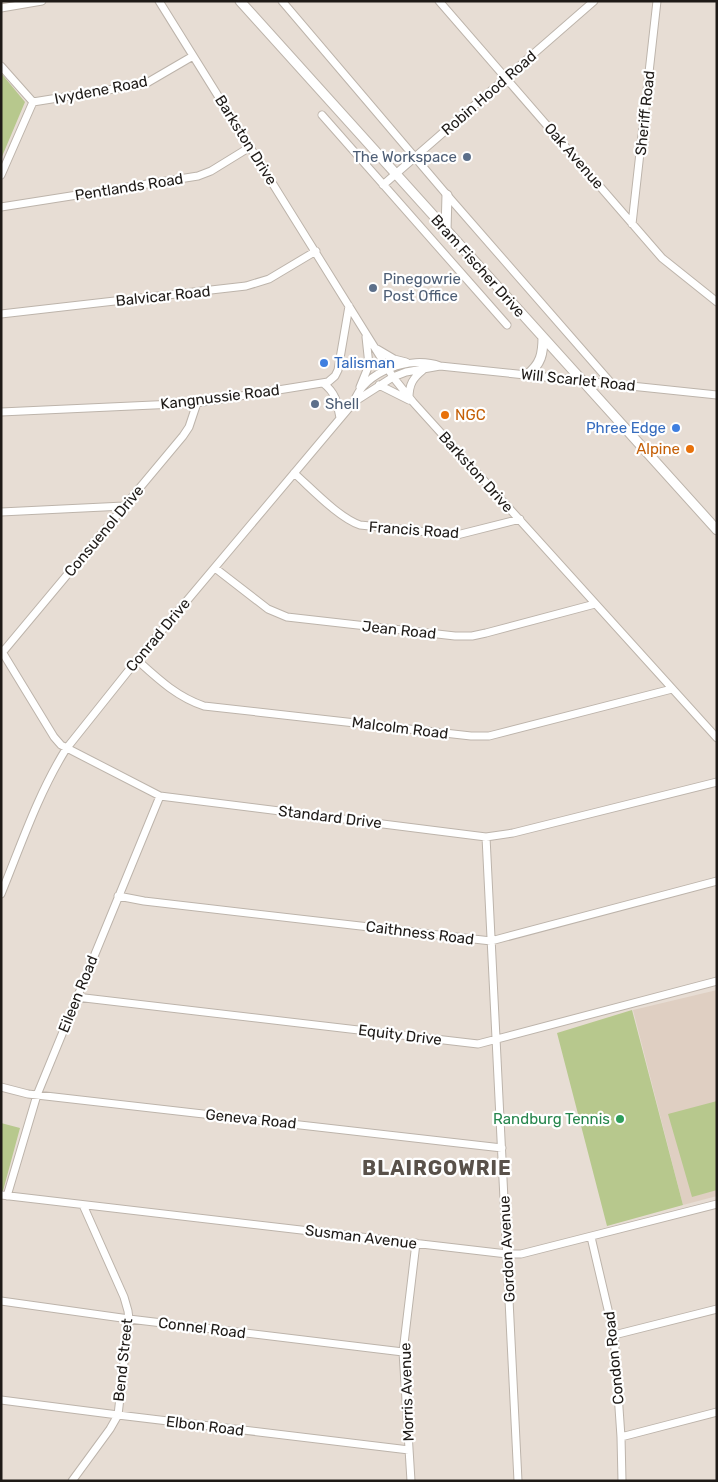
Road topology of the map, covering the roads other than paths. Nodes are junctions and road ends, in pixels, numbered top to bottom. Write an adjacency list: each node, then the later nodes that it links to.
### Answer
1 (42, 1): 8 (street)
2 (159, 1): 9 (street, Barkston Drive)
3 (240, 1): 16 (main road, Bram Fischer Drive)
4 (282, 1): 15 (street, Bram Fischer Drive)
5 (438, 1): 11 (street, Oak Avenue)
6 (594, 1): 11 (street, Robin Hood Road)
7 (657, 1): 21 (street, Sheriff Road)
8 (1, 8)
9 (193, 56): 12 (street, Ivydene Road); 14 (street, Barkston Drive)
10 (1, 66): 12 (street)
11 (506, 78): 15 (street, Robin Hood Road); 21 (street, Oak Avenue)
12 (33, 102): 17 (street)
13 (322, 115): 18 (street, Bram Fischer Drive)
14 (250, 147): 20 (street, Pentlands Road); 23 (street, Barkston Drive)
15 (414, 157): 16 (street, Robin Hood Road); 19 (street, Bram Fischer Drive)
16 (396, 174): 18 (street, Robin Hood Road); 22 (main road, Bram Fischer Drive)
17 (1, 175)
18 (383, 185): 27 (street, Bram Fischer Drive)
19 (447, 195): 22 (main road); 39 (street, Bram Fischer Drive)
20 (1, 207)
21 (632, 224): 24 (street, Oak Avenue)
22 (446, 230): 29 (main road, Bram Fischer Drive)
23 (316, 251): 25 (street, Barkston Drive); 26 (street, Balvicar Road)
24 (717, 302)
25 (349, 306): 28 (street, Barkston Drive); 38 (street)
26 (1, 314)
27 (507, 325)
28 (365, 333): 30 (street, Barkston Drive); 41 (street)
29 (543, 337): 35 (main road); 37 (main road, Bram Fischer Drive)
30 (373, 346): 31 (street); 33 (street, Barkston Drive)
31 (412, 363): 32 (street, Will Scarlet Road); 33 (street, Will Scarlet Road)
32 (440, 366): 34 (street, Will Scarlet Road); 35 (street, Will Scarlet Road)
33 (388, 369): 36 (street, Barkston Drive); 41 (street, Conrad Drive)
34 (424, 370): 36 (street, Will Scarlet Road); 43 (street)
35 (527, 375): 37 (street, Will Scarlet Road)
36 (393, 377): 40 (street, Conrad Drive); 43 (street, Barkston Drive)
37 (583, 380): 39 (street, Will Scarlet Road); 52 (main road, Bram Fischer Drive)
38 (323, 383): 45 (street, Kangnussie Road); 47 (street)
39 (612, 384): 42 (street, Will Scarlet Road)
40 (379, 385): 43 (street); 44 (street, Conrad Drive)
41 (359, 390): 44 (street, Conrad Drive)
42 (717, 395)
43 (411, 400): 51 (street, Barkston Drive)
44 (354, 402): 47 (street, Conrad Drive)
45 (197, 403): 46 (street, Kangnussie Road); 49 (street, Consuenol Drive)
46 (1, 412)
47 (340, 418): 48 (street, Conrad Drive)
48 (294, 474): 51 (street, Francis Road); 53 (street, Conrad Drive)
49 (124, 506): 50 (street); 55 (street, Consuenol Drive)
50 (1, 512)
51 (520, 519): 54 (street, Barkston Drive)
52 (717, 530)
53 (215, 568): 54 (street, Jean Road); 56 (street, Conrad Drive)
54 (595, 604): 57 (street, Barkston Drive)
55 (2, 652): 59 (street, Standard Drive)
56 (138, 660): 57 (street, Malcolm Road); 59 (street, Conrad Drive)
57 (672, 689): 58 (street, Barkston Drive)
58 (717, 738)
59 (66, 749): 61 (street, Standard Drive); 64 (street, Conrad Drive)
60 (717, 782): 62 (street, Standard Drive)
61 (160, 796): 62 (street, Standard Drive); 65 (street, Eileen Road)
62 (486, 837): 66 (street, Gordon Avenue)
63 (717, 881): 66 (street, Caithness Road)
64 (1, 894)
65 (118, 896): 66 (street, Caithness Road); 68 (street, Eileen Road)
66 (492, 941): 69 (street, Gordon Avenue)
67 (717, 981): 69 (street, Equity Drive)
68 (76, 997): 69 (street, Equity Drive); 71 (street, Eileen Road)
69 (496, 1039): 72 (street, Gordon Avenue)
70 (1, 1086): 71 (street, Geneva Road)
71 (36, 1095): 72 (street, Geneva Road); 73 (street, Eileen Road)
72 (502, 1148): 78 (street, Gordon Avenue)
73 (4, 1196): 75 (street, Susman Avenue)
74 (717, 1204): 76 (street, Susman Avenue)
75 (83, 1205): 77 (street, Susman Avenue); 81 (street, Bend Street)
76 (591, 1237): 78 (street, Susman Avenue); 82 (street, Condon Road)
77 (416, 1243): 78 (street, Susman Avenue); 83 (street, Morris Avenue)
78 (508, 1254): 91 (street, Gordon Avenue)
79 (1, 1301): 81 (street, Connel Road)
80 (717, 1309): 82 (street)
81 (129, 1319): 83 (street, Connel Road); 86 (street, Bend Street)
82 (614, 1335): 87 (street, Condon Road)
83 (403, 1352): 88 (street, Morris Avenue)
84 (1, 1400): 86 (street, Elbon Road)
85 (717, 1412): 87 (street)
86 (118, 1415): 88 (street, Elbon Road); 89 (street, Bend Street)
87 (621, 1437): 92 (street, Condon Road)
88 (409, 1450): 90 (street, Morris Avenue)
89 (72, 1481)
90 (411, 1481)
91 (518, 1481)
92 (622, 1481)

